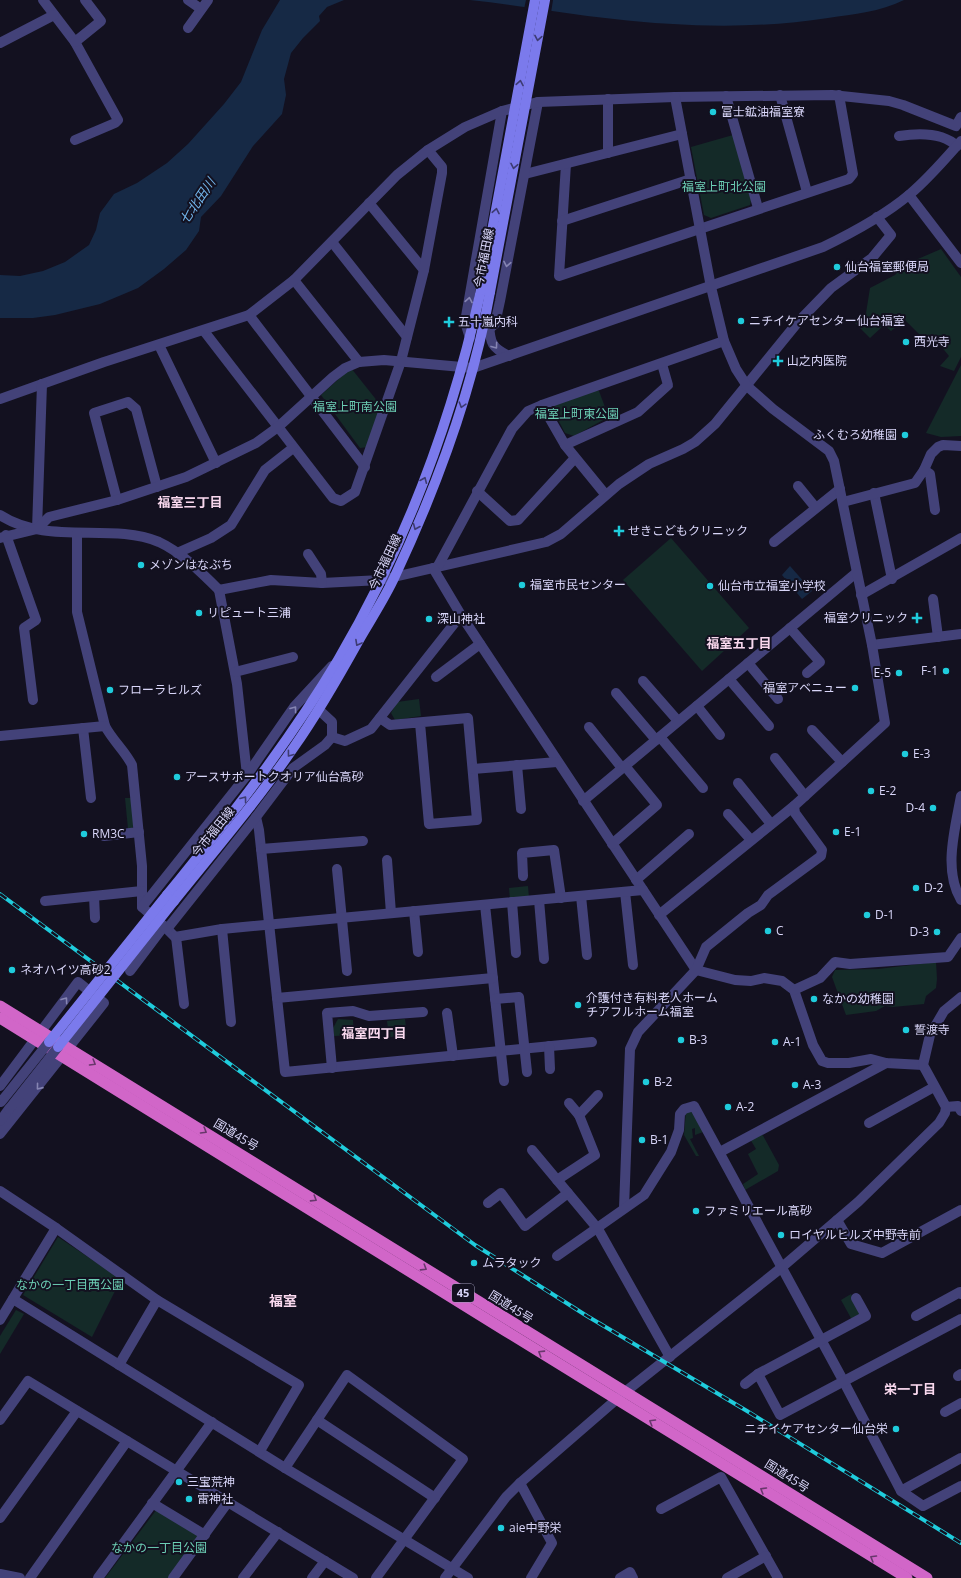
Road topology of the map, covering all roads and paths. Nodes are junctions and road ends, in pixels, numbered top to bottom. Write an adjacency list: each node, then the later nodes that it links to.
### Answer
1 (43, 0): 8 (street)
2 (85, 0): 10 (street)
3 (188, 0): 7 (street)
4 (208, 0): 7 (street)
5 (535, 0): 41 (main road, 今市福田線, one-way to 5, bridge)
6 (545, 0): 41 (main road, 今市福田線, one-way to 41, bridge)
7 (201, 9): 9 (street)
8 (54, 15): 10 (street); 11 (street)
9 (188, 28)
10 (75, 42): 22 (street)
11 (0, 43)
12 (780, 95): 13 (street); 14 (street); 29 (street)
13 (839, 95): 19 (street); 29 (street)
14 (726, 96): 15 (street); 32 (street)
15 (675, 97): 16 (street); 20 (street)
16 (608, 99): 17 (street); 25 (street)
17 (538, 102): 18 (street); 27 (street)
18 (502, 111): 24 (street); 47 (street, one-way to 18)
19 (961, 117)
20 (682, 134): 25 (street); 28 (street)
21 (899, 136): 23 (street)
22 (75, 140)
23 (959, 143): 30 (street)
24 (428, 150): 31 (street); 38 (street)
25 (608, 153): 26 (street)
26 (566, 164): 27 (street); 34 (street)
27 (525, 174): 44 (street, one-way to 44)
28 (691, 180): 34 (street); 35 (street)
29 (807, 192): 32 (street)
30 (909, 195): 33 (street); 37 (street)
31 (369, 203): 36 (street); 38 (street)
32 (758, 208): 35 (street)
33 (877, 217): 40 (street); 57 (street)
34 (562, 221): 35 (street)
35 (700, 228): 40 (street)
36 (332, 242): 39 (street); 46 (street)
37 (961, 263)
38 (424, 270): 46 (street)
39 (294, 280): 43 (street); 52 (street)
40 (711, 287): 48 (street); 50 (street)
41 (486, 291): 42 (main road, 今市福田線); 47 (main road, 今市福田線)
42 (488, 304): 44 (street); 55 (main road, 今市福田線)
43 (249, 315): 45 (street); 58 (street)
44 (489, 329): 50 (street, one-way to 50)
45 (204, 331): 49 (street); 61 (street)
46 (407, 337): 51 (street)
47 (470, 338): 54 (main road, 今市福田線)
48 (724, 341): 53 (street); 57 (street)
49 (159, 344): 56 (street); 66 (street)
50 (509, 356): 55 (street)
51 (401, 361): 52 (street); 54 (street); 67 (street)
52 (359, 362): 58 (street)
53 (662, 364): 60 (street); 62 (street)
54 (462, 368): 55 (street); 91 (main road, 今市福田線, one-way to 54)
55 (473, 368): 89 (main road, 今市福田線, one-way to 89)
56 (42, 384): 59 (street); 80 (street)
57 (747, 386): 71 (street); 74 (street)
58 (311, 396): 61 (street); 67 (street)
59 (0, 399)
60 (542, 404): 62 (street); 72 (street)
61 (278, 427): 64 (street); 66 (street)
62 (565, 444): 65 (street)
63 (961, 446): 68 (street)
64 (293, 448): 67 (street); 85 (street)
65 (575, 458): 72 (street); 74 (street)
66 (216, 463): 70 (street)
67 (365, 467)
68 (924, 470): 73 (street); 78 (street)
69 (798, 486): 77 (street)
70 (156, 487): 75 (street); 75 (street)
71 (840, 489): 76 (street); 77 (street)
72 (477, 491): 87 (street)
73 (874, 493): 76 (street); 90 (street)
74 (605, 494): 87 (street)
75 (117, 500): 80 (street)
76 (842, 502): 88 (street)
77 (815, 507): 84 (street)
78 (935, 510)
79 (0, 515): 80 (street)
80 (37, 529): 81 (street); 82 (street)
81 (77, 533): 85 (street); 118 (street)
82 (3, 536): 112 (street)
83 (961, 538): 90 (street)
84 (774, 542)
85 (177, 553): 93 (street)
86 (308, 554): 92 (street)
87 (436, 567): 89 (street); 96 (street)
88 (856, 573): 94 (street); 97 (street)
89 (395, 576): 91 (street); 114 (main road, 今市福田線, one-way to 114)
90 (892, 578): 94 (street)
91 (382, 580): 92 (street); 103 (main road, 今市福田線)
92 (322, 583): 93 (street)
93 (219, 590): 105 (street)
94 (861, 596): 101 (street)
95 (933, 599): 99 (street)
96 (461, 615): 100 (street); 115 (street)
97 (790, 628): 104 (street); 106 (street)
98 (961, 634): 99 (street)
99 (938, 637): 101 (street)
100 (480, 644): 107 (street); 128 (street)
101 (872, 645): 129 (street)
102 (293, 657): 105 (street)
103 (338, 660): 133 (street, one-way to 103); 162 (main road, 今市福田線, one-way to 103)
104 (748, 664): 108 (street); 111 (street)
105 (235, 672): 133 (street)
106 (807, 673)
107 (436, 677)
108 (729, 679): 113 (street); 119 (street)
109 (643, 681): 116 (street)
110 (616, 692): 126 (street)
111 (778, 699)
112 (33, 700)
113 (696, 706): 116 (street); 123 (street)
114 (319, 710): 125 (street); 162 (main road, 今市福田線, one-way to 162)
115 (380, 718): 117 (street); 125 (street)
116 (678, 721): 126 (street)
117 (420, 723): 132 (street); 132 (street)
118 (105, 726): 121 (street); 146 (street)
119 (769, 726)
120 (589, 727): 131 (street)
121 (83, 728): 124 (street); 138 (street)
122 (812, 730): 129 (street)
123 (720, 735)
124 (0, 736)
125 (332, 737): 144 (street)
126 (658, 738): 131 (street); 135 (street)
127 (775, 758): 136 (street)
128 (557, 762): 130 (street); 139 (street)
129 (842, 762): 136 (street)
130 (517, 765): 132 (street); 141 (street)
131 (624, 767): 139 (street); 151 (street)
132 (473, 769)
133 (247, 775): 169 (street)
134 (738, 783): 145 (street)
135 (703, 788)
136 (805, 796): 140 (street)
137 (961, 796): 142 (street)
138 (91, 798)
139 (583, 801): 151 (street)
140 (794, 806): 145 (street); 185 (street)
141 (521, 810)
142 (960, 810): 165 (street)
143 (728, 814): 149 (street)
144 (256, 817): 152 (street); 176 (street)
145 (771, 824): 149 (street)
146 (139, 832): 148 (street); 158 (street)
147 (689, 834): 156 (street)
148 (104, 836)
149 (751, 840): 172 (street)
150 (363, 841): 152 (street)
151 (612, 844): 156 (street)
152 (261, 849): 175 (street)
153 (387, 860): 171 (street)
154 (337, 869): 174 (street)
155 (523, 876): 163 (street)
156 (636, 880): 157 (street)
157 (643, 890): 159 (street); 172 (street)
158 (142, 891): 160 (street); 169 (street)
159 (625, 892): 161 (street); 184 (street)
160 (94, 896): 166 (street); 173 (street)
161 (581, 896): 163 (street); 182 (street)
162 (170, 898): 202 (main road, 今市福田線, bridge)
163 (561, 898): 164 (street)
164 (539, 900): 167 (street); 183 (street)
165 (961, 900)
166 (45, 901)
167 (512, 902): 168 (street); 181 (street)
168 (485, 904): 170 (street); 188 (street)
169 (142, 908): 176 (street)
170 (414, 911): 171 (street); 180 (street)
171 (391, 913): 174 (street)
172 (659, 915): 185 (street)
173 (95, 918)
174 (342, 918): 175 (street); 187 (street)
175 (270, 924): 177 (street); 191 (street)
176 (165, 928): 178 (street); 186 (street)
177 (222, 929): 178 (street); 198 (street)
178 (176, 937): 193 (street)
179 (961, 938): 189 (street)
180 (418, 952)
181 (516, 953)
182 (587, 955)
183 (544, 959)
184 (633, 965)
185 (696, 970): 189 (street); 229 (street)
186 (130, 971)
187 (347, 971)
188 (493, 978): 191 (street); 192 (street)
189 (794, 990): 206 (street)
190 (961, 997): 207 (street)
191 (277, 998): 208 (street)
192 (495, 998): 203 (street); 204 (street)
193 (184, 1004)
194 (0, 1006): 199 (highway, 国道45号 / 45)
195 (423, 1012): 208 (street)
196 (447, 1013): 205 (street)
197 (0, 1018): 199 (highway, 国道45号 / 45)
198 (232, 1022)
199 (39, 1036): 202 (highway, 国道45号 / 45); 202 (street, one-way to 202); 212 (street)
200 (592, 1042): 201 (street)
201 (549, 1046): 203 (street); 209 (street)
202 (60, 1049): 215 (street, bridge); 220 (street, bridge); 222 (street, one-way to 222); 249 (highway, 国道45号 / 45, one-way to 249); 250 (highway, 国道45号 / 45, one-way to 202)
203 (525, 1049): 204 (street); 210 (street)
204 (501, 1051): 205 (street); 211 (street)
205 (453, 1056): 208 (street)
206 (886, 1062): 207 (street); 224 (street)
207 (923, 1065): 213 (street)
208 (332, 1068)
209 (550, 1069)
210 (527, 1072)
211 (504, 1081)
212 (0, 1086)
213 (934, 1086): 217 (street); 221 (street)
214 (598, 1095): 219 (street)
215 (1, 1103)
216 (569, 1103): 219 (street)
217 (946, 1107): 218 (street); 231 (street)
218 (960, 1107)
219 (579, 1115): 225 (street)
220 (0, 1120)
221 (869, 1123)
222 (0, 1134)
223 (532, 1150): 225 (street)
224 (720, 1152): 229 (street); 235 (street)
225 (557, 1180): 227 (street)
226 (0, 1191): 232 (street)
227 (568, 1193): 228 (street); 233 (street)
228 (488, 1203)
229 (624, 1208): 233 (street)
230 (961, 1210): 231 (street)
231 (837, 1220): 235 (street)
232 (56, 1228): 238 (street); 239 (street)
233 (598, 1229): 234 (street); 244 (street)
234 (557, 1256)
235 (781, 1268): 243 (street); 244 (street)
236 (961, 1293): 240 (street)
237 (856, 1298): 243 (street)
238 (13, 1299): 242 (street); 245 (street)
239 (157, 1300): 245 (street); 258 (street)
240 (916, 1316)
241 (961, 1319): 247 (street)
242 (0, 1320)
243 (822, 1340): 246 (street); 247 (street)
244 (670, 1357): 249 (street)
245 (119, 1364): 256 (street)
246 (758, 1374): 247 (street); 248 (street)
247 (844, 1382): 264 (street)
248 (745, 1384)
249 (625, 1392): 250 (street); 293 (highway, 国道45号 / 45)
250 (616, 1401): 262 (street); 292 (highway, 国道45号 / 45, one-way to 250)
251 (961, 1403): 253 (street)
252 (77, 1411): 254 (street); 257 (street); 269 (street)
253 (945, 1412)
254 (0, 1420)
255 (317, 1420): 260 (street); 265 (street); 265 (street)
256 (212, 1422): 258 (street); 261 (street)
257 (127, 1441): 261 (street); 278 (street)
258 (260, 1451): 260 (street)
259 (961, 1458): 264 (street)
260 (286, 1468): 272 (street)
261 (176, 1471): 266 (street); 267 (street)
262 (520, 1483): 275 (street); 287 (street)
263 (961, 1486): 264 (street)
264 (901, 1491)
265 (435, 1498): 272 (street)
266 (228, 1502): 270 (street); 271 (street)
267 (152, 1503): 271 (street); 279 (street)
268 (661, 1509): 273 (street)
269 (0, 1518)
270 (278, 1532): 274 (street); 281 (street)
271 (205, 1535): 280 (street)
272 (405, 1540): 275 (street); 284 (street)
273 (766, 1556): 290 (street); 291 (street)
274 (325, 1561): 282 (street); 283 (street)
275 (452, 1568): 285 (street); 286 (street)
276 (0, 1574): 277 (street)
277 (20, 1578)
278 (30, 1578)
279 (98, 1578)
280 (173, 1578)
281 (243, 1578)
282 (312, 1578)
283 (353, 1578)
284 (376, 1578)
285 (446, 1578)
286 (468, 1578)
287 (531, 1578)
288 (620, 1578): 289 (street)
289 (633, 1578)
290 (726, 1578)
291 (778, 1578)
292 (907, 1578)
293 (927, 1578)

